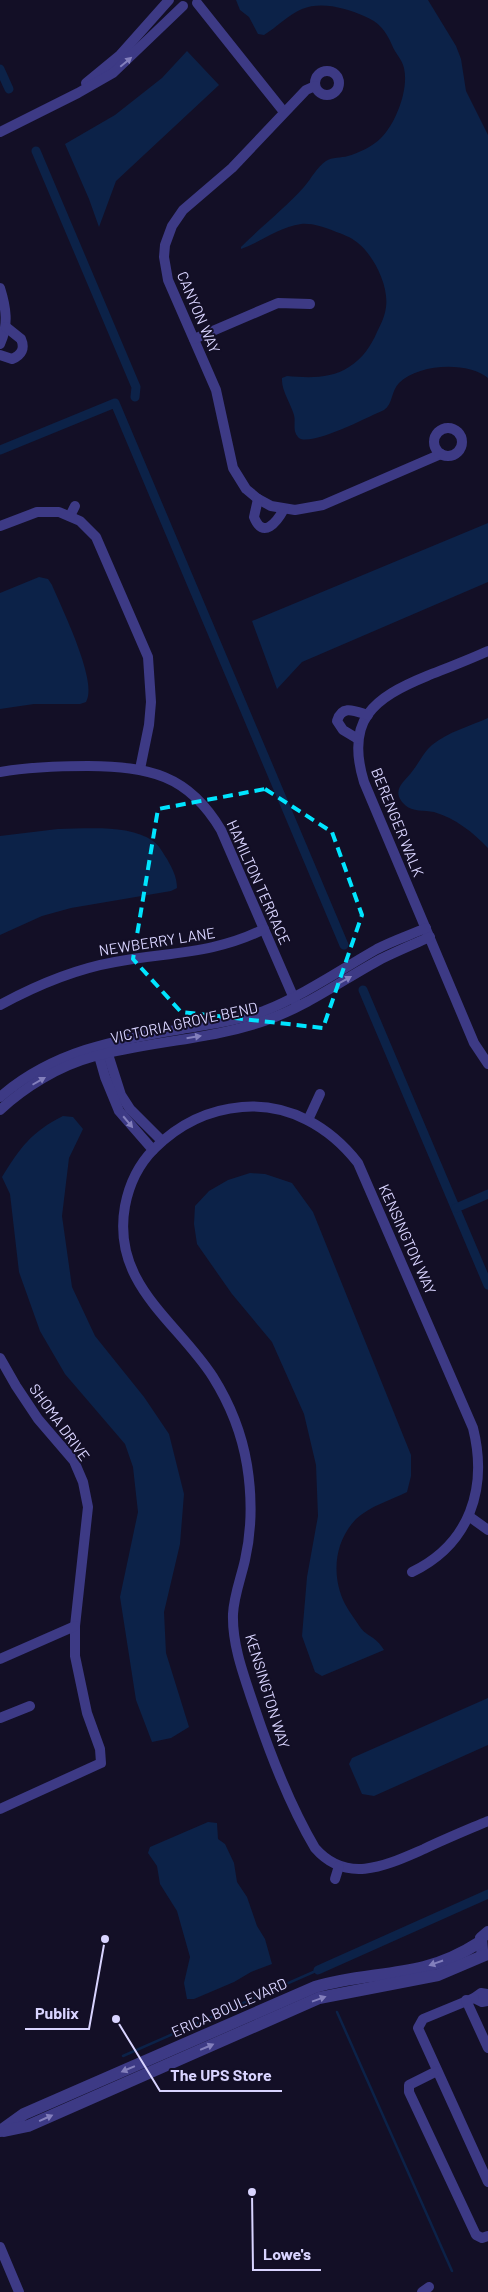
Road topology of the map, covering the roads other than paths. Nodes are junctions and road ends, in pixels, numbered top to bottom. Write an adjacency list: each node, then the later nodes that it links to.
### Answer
1 (169, 0): 6 (street)
2 (174, 0): 4 (street)
3 (198, 2): 4 (street); 7 (street)
4 (183, 6): 6 (street, one-way to 4)
5 (315, 86): 7 (street, CANYON WAY)
6 (55, 105): 8 (street)
7 (284, 112): 12 (street, CANYON WAY)
8 (0, 132)
9 (0, 288): 11 (street)
10 (310, 304): 12 (street)
11 (6, 327): 13 (street); 14 (street)
12 (194, 339): 16 (street, CANYON WAY)
13 (0, 344)
14 (0, 355)
15 (441, 454): 18 (street, CANYON WAY)
16 (258, 499): 18 (street, CANYON WAY); 18 (street)
17 (75, 506): 19 (street)
18 (284, 509)
19 (70, 516): 20 (street); 24 (street)
20 (0, 526)
21 (488, 651): 22 (street, BERENGER WALK)
22 (368, 715): 23 (street, BERENGER WALK); 23 (street)
23 (358, 739): 27 (street, BERENGER WALK)
24 (140, 769): 25 (street, HAMILTON TERRACE); 26 (street, HAMILTON TERRACE)
25 (0, 772)
26 (264, 929): 28 (street, HAMILTON TERRACE); 29 (street, NEWBERRY LANE)
27 (428, 933): 28 (street, VICTORIA GROVE BEND); 31 (street, BERENGER WALK)
28 (295, 1002): 30 (street, VICTORIA GROVE BEND)
29 (0, 1005)
30 (102, 1050): 33 (street, VICTORIA GROVE BEND); 34 (street, VICTORIA GROVE BEND, one-way to 30); 36 (street); 37 (street, one-way to 37)
31 (488, 1064)
32 (320, 1094): 35 (street)
33 (0, 1097)
34 (0, 1110)
35 (308, 1120): 36 (street, KENSINGTON WAY); 39 (street, KENSINGTON WAY)
36 (162, 1141): 37 (street, KENSINGTON WAY)
37 (153, 1150): 48 (street, KENSINGTON WAY)
38 (0, 1358): 42 (street, SHOMA DRIVE)
39 (470, 1517): 40 (street); 41 (street)
40 (488, 1530)
41 (412, 1572)
42 (75, 1626): 43 (street); 46 (street, SHOMA DRIVE)
43 (0, 1659)
44 (30, 1706): 45 (street)
45 (0, 1718)
46 (0, 1809)
47 (488, 1821): 48 (street, KENSINGTON WAY)
48 (339, 1866): 49 (street)
49 (335, 1879)
50 (488, 1932): 51 (street)
51 (480, 1942): 52 (street); 58 (street, ERICA BOULEVARD, one-way to 58)
52 (487, 1956): 58 (street, ERICA BOULEVARD, one-way to 52)
53 (488, 1994): 54 (street)
54 (470, 1999): 55 (street); 56 (street); 57 (street)
55 (488, 2002)
56 (488, 2048)
57 (437, 2071): 59 (street); 60 (street)
58 (0, 2131)
59 (488, 2182)
60 (488, 2236)
61 (0, 2247): 62 (street)
62 (19, 2292)

